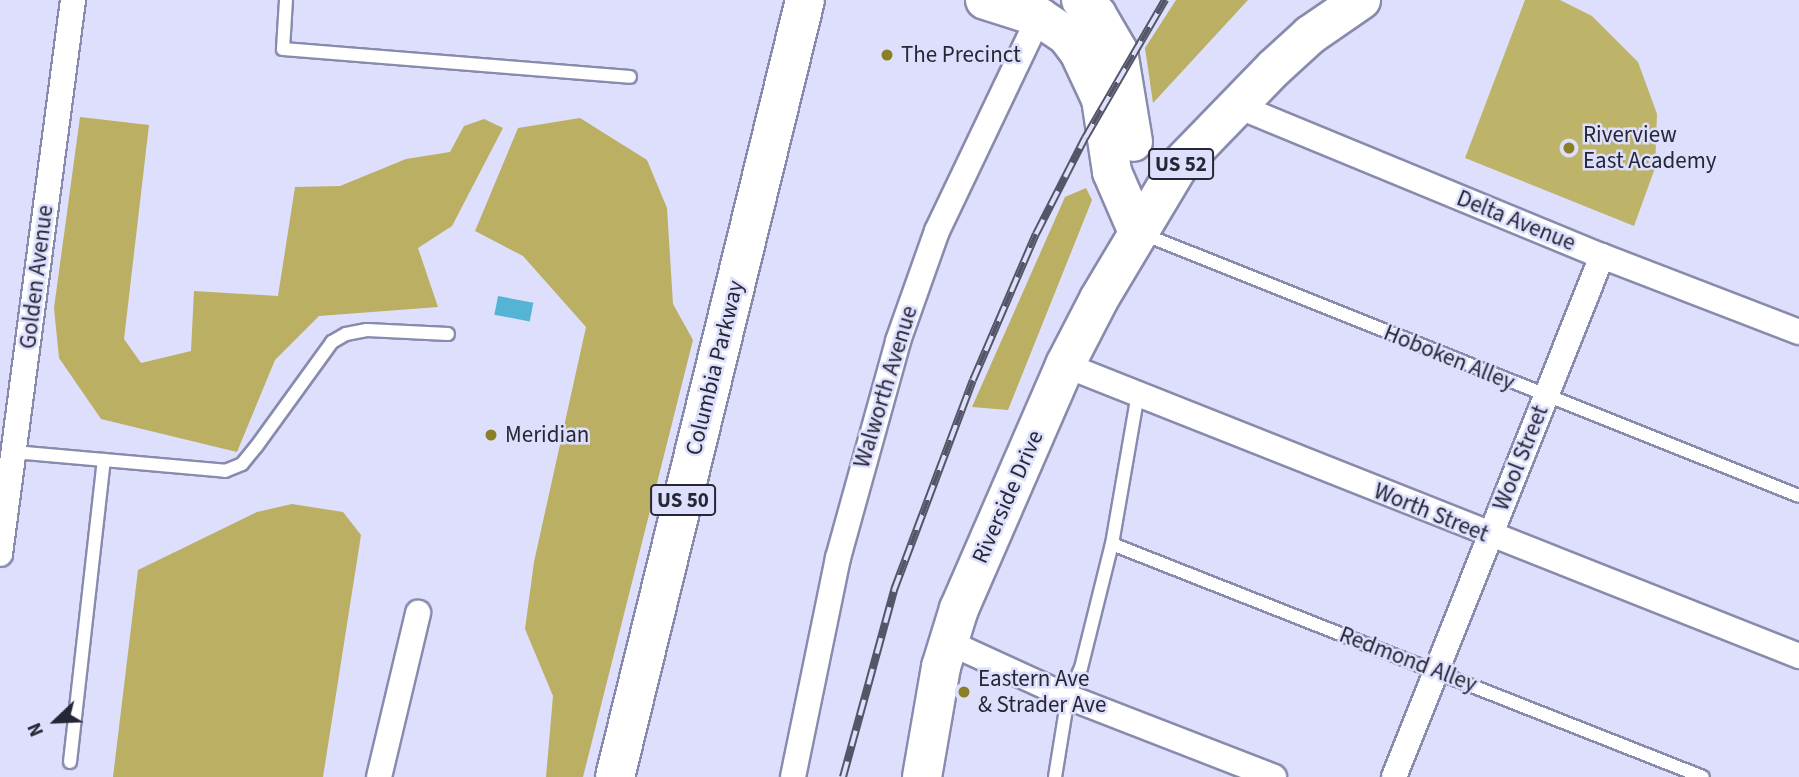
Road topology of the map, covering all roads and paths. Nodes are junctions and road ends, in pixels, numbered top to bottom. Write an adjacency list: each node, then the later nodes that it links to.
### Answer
1 (73, 0): 18 (street, Golden Avenue)
2 (286, 0): 9 (lane)
3 (805, 0): 31 (main road, Columbia Parkway / US 50)
4 (985, 0): 7 (main road)
5 (1081, 0): 8 (main road)
6 (1361, 0): 10 (main road, US 52)
7 (1043, 8): 11 (main road); 32 (street, Walworth Avenue)
8 (1111, 16): 11 (main road)
9 (630, 78)
10 (1235, 105): 11 (main road, US 52); 12 (street, Delta Avenue)
11 (1138, 232): 15 (main road, Riverside Drive / US 52); 16 (lane, Hoboken Alley)
12 (1602, 256): 13 (street, Delta Avenue); 16 (street, Wool Street)
13 (1799, 332)
14 (448, 334): 19 (lane)
15 (1065, 365): 17 (street, Worth Street); 25 (main road, Riverside Drive / US 52)
16 (1546, 393): 20 (lane, Hoboken Alley); 21 (street, Wool Street)
17 (1138, 394): 21 (street, Worth Street); 22 (lane)
18 (14, 452): 19 (lane); 23 (street, Golden Avenue)
19 (104, 460): 29 (lane)
20 (1799, 496)
21 (1490, 536): 26 (street, Worth Street); 27 (street, Wool Street)
22 (1112, 544): 27 (lane, Redmond Alley); 28 (lane)
23 (0, 554)
24 (418, 613): 30 (street)
25 (948, 642): 28 (street); 33 (main road, Riverside Drive / US 52)
26 (1799, 656)
27 (1436, 671): 36 (street, Wool Street); 37 (lane, Redmond Alley)
28 (1068, 697): 34 (lane); 35 (street)
29 (70, 762)
30 (379, 777)
31 (615, 777)
32 (793, 777)
33 (922, 777)
34 (1055, 777)
35 (1274, 777)
36 (1394, 777)
37 (1703, 777)

